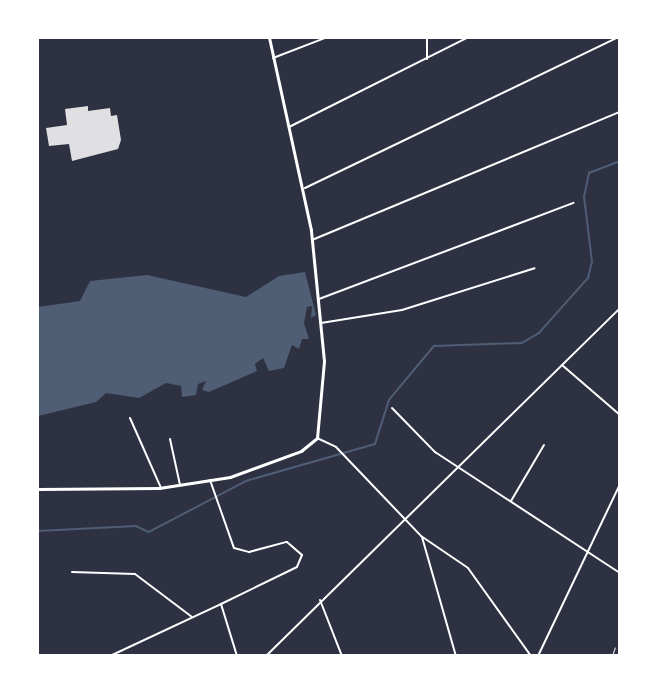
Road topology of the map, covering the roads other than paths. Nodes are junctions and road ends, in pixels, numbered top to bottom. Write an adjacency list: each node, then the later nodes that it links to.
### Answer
1 (269, 38): 6 (street)
2 (325, 38): 6 (street)
3 (427, 38): 7 (street)
4 (467, 38): 7 (street)
5 (616, 38): 10 (street)
6 (273, 58): 9 (street)
7 (427, 59): 9 (street)
8 (620, 112): 12 (street)
9 (289, 127): 10 (street)
10 (305, 188): 12 (street)
11 (573, 203): 14 (street)
12 (312, 240): 14 (street)
13 (535, 268): 16 (street)
14 (319, 299): 16 (street)
15 (620, 308): 17 (street)
16 (321, 323): 22 (street)
17 (562, 365): 19 (street); 24 (street)
18 (392, 408): 24 (street)
19 (620, 415)
20 (130, 418): 28 (street)
21 (170, 438): 27 (street)
22 (317, 438): 25 (street); 31 (street)
23 (544, 444): 30 (street)
24 (462, 468): 30 (street); 31 (street)
25 (210, 480): 27 (street); 37 (street)
26 (620, 484): 33 (street)
27 (180, 485): 28 (street)
28 (161, 488): 29 (street)
29 (38, 489)
30 (511, 501): 33 (street)
31 (402, 519): 32 (street); 36 (street)
32 (421, 536): 44 (street); 45 (street)
33 (588, 553): 35 (street); 46 (street)
34 (72, 572): 38 (street)
35 (620, 573)
36 (320, 600): 42 (street); 43 (street)
37 (221, 604): 38 (street); 41 (street)
38 (192, 617): 40 (street)
39 (615, 647): 47 (lane)
40 (110, 656)
41 (237, 656)
42 (266, 656)
43 (342, 656)
44 (456, 656)
45 (531, 656)
46 (538, 656)
47 (612, 656)

